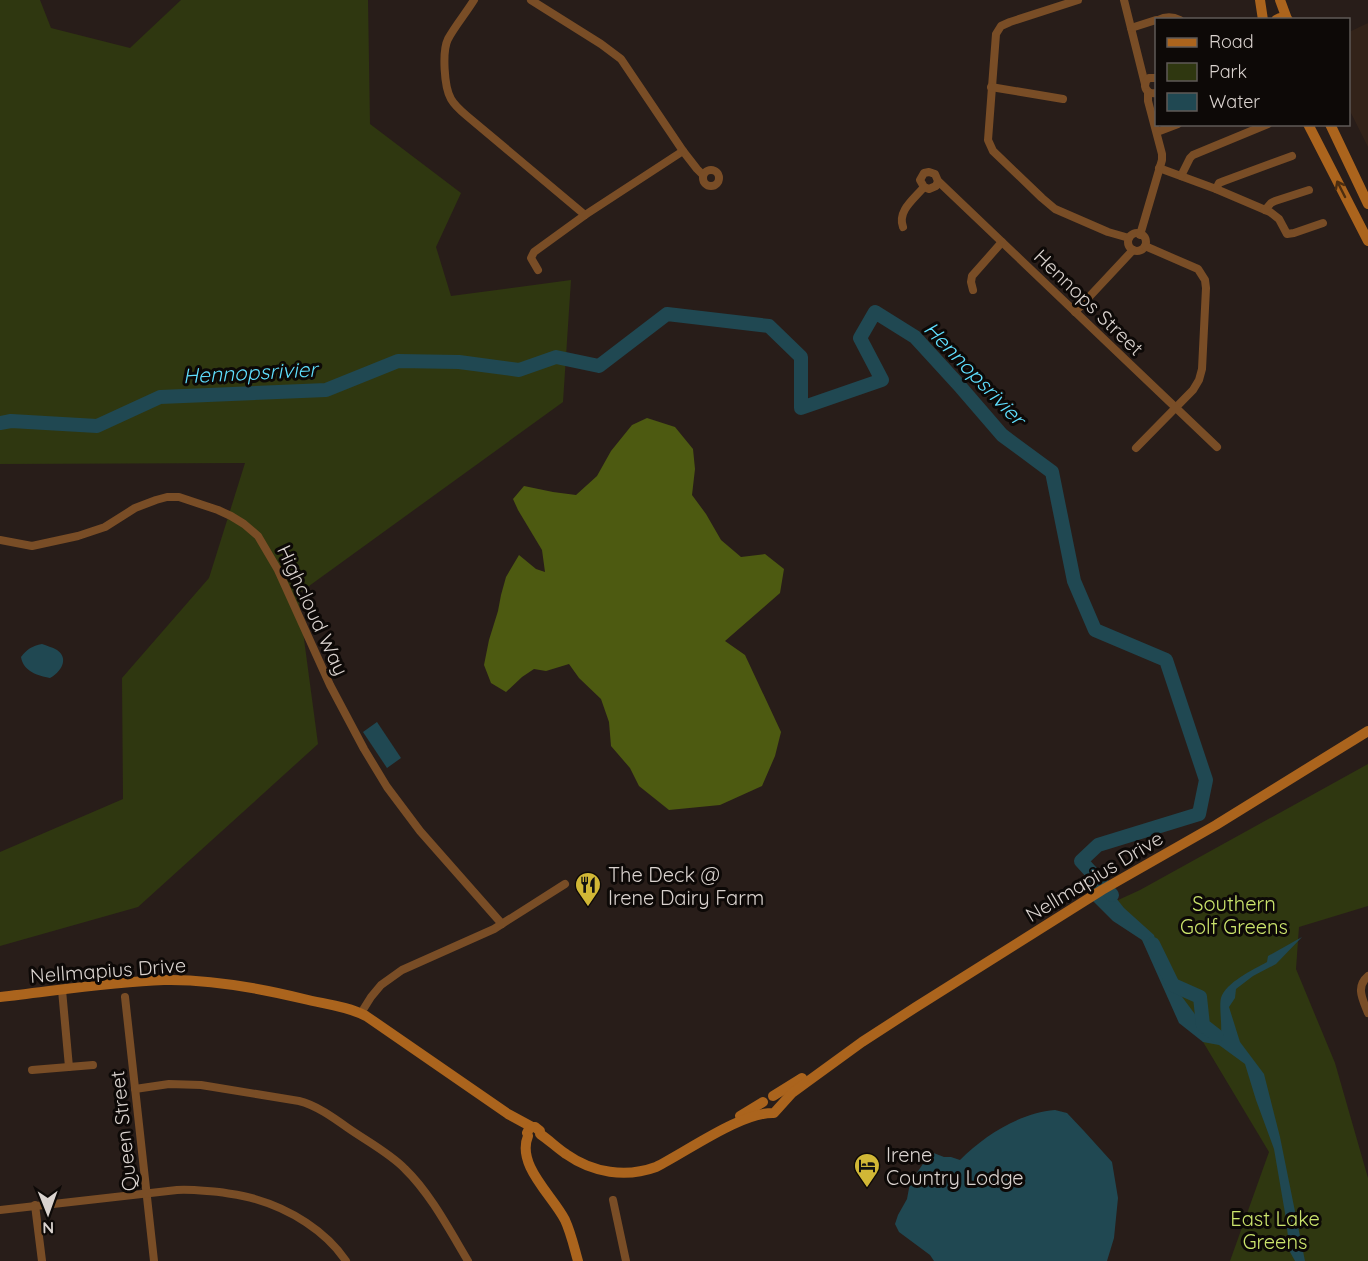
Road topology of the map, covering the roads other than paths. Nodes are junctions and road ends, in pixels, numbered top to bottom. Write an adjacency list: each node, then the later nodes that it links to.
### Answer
1 (474, 0): 32 (street)
2 (531, 0): 21 (street)
3 (1078, 0): 12 (street)
4 (1124, 0): 10 (street)
5 (1260, 0): 7 (main road)
6 (1280, 0): 8 (main road)
7 (1263, 18)
8 (1288, 18)
9 (1155, 21): 10 (street)
10 (1131, 28): 11 (street)
11 (1153, 84): 14 (street)
12 (991, 87): 13 (street); 36 (street)
13 (1063, 99)
14 (1155, 121)
15 (1156, 126): 20 (street)
16 (1173, 126): 20 (street)
17 (1263, 126): 25 (street)
18 (1309, 126): 37 (main road, one-way to 18)
19 (1331, 126): 30 (main road)
20 (1158, 132): 23 (street)
21 (683, 151): 24 (street); 32 (street)
22 (1292, 156): 28 (street)
23 (1159, 168): 25 (street); 35 (street)
24 (703, 175)
25 (1181, 176): 28 (street)
26 (938, 181): 27 (street); 27 (street); 38 (street, Hennops Street)
27 (924, 187): 34 (street)
28 (1216, 189): 31 (street)
29 (1309, 190): 31 (street)
30 (1368, 204)
31 (1265, 210): 33 (street)
32 (585, 215): 41 (street)
33 (1323, 223)
34 (903, 227)
35 (1140, 235): 36 (street); 39 (street)
36 (1129, 238): 40 (street)
37 (1368, 241)
38 (1002, 242): 42 (street); 43 (street, Hennops Street)
39 (1145, 246): 40 (street); 44 (street)
40 (1133, 250): 43 (street)
41 (538, 270)
42 (973, 290)
43 (1075, 312): 44 (street, Hennops Street)
44 (1175, 407): 45 (street, Hennops Street); 46 (street)
45 (1217, 447)
46 (1136, 448)
47 (0, 540): 50 (street, Highcloud Way)
48 (1368, 731): 57 (main road, Nellmapius Drive)
49 (565, 884): 50 (street)
50 (502, 924): 55 (street)
51 (1368, 976): 56 (street)
52 (62, 990): 53 (main road, Nellmapius Drive); 55 (main road, Nellmapius Drive); 59 (street)
53 (0, 997)
54 (125, 997): 61 (street, Queen Street)
55 (360, 1013): 63 (main road, Nellmapius Drive)
56 (1368, 1013)
57 (842, 1056): 62 (main road, Nellmapius Drive); 62 (main road, Nellmapius Drive)
58 (93, 1065): 59 (street)
59 (69, 1067): 60 (street)
60 (32, 1070)
61 (135, 1089): 64 (street, Queen Street); 71 (street)
62 (768, 1103): 63 (main road, Nellmapius Drive)
63 (533, 1135): 72 (main road)
64 (146, 1194): 66 (street); 69 (street, Queen Street); 70 (street)
65 (612, 1200): 73 (street)
66 (35, 1205): 67 (street); 68 (street)
67 (0, 1210)
68 (42, 1261)
69 (154, 1261)
70 (346, 1261)
71 (468, 1261)
72 (578, 1261)
73 (626, 1261)

